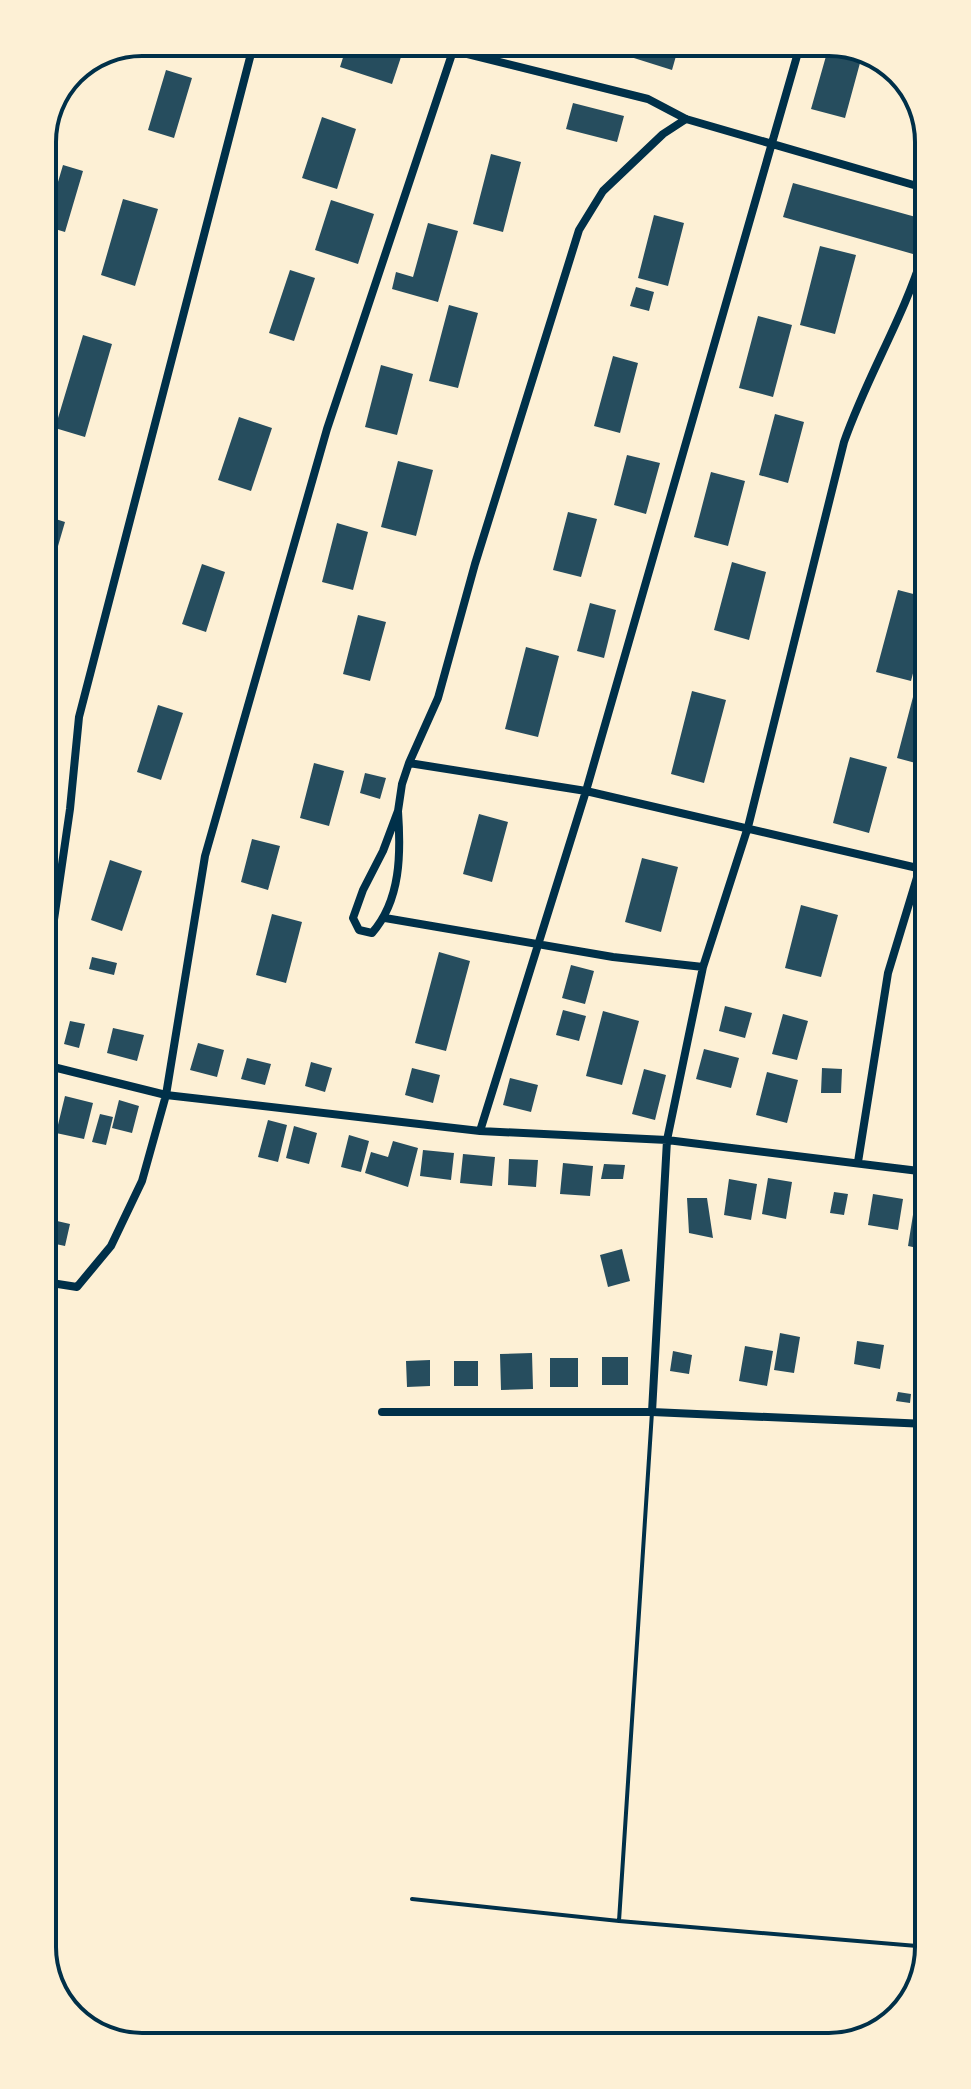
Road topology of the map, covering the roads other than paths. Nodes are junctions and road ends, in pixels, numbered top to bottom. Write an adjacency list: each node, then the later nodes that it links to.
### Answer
1 (250, 56): 15 (street)
2 (451, 56): 20 (street)
3 (473, 56): 5 (street)
4 (797, 56): 6 (street)
5 (686, 119): 6 (street); 9 (street)
6 (773, 144): 7 (street); 10 (street)
7 (915, 185)
8 (915, 275): 12 (street)
9 (409, 763): 10 (street); 11 (street)
10 (586, 791): 12 (street); 17 (street)
11 (398, 811): 16 (street); 16 (street)
12 (748, 827): 13 (street); 18 (street)
13 (915, 867)
14 (915, 890): 23 (street)
15 (56, 906)
16 (385, 918): 17 (street)
17 (540, 942): 18 (street); 21 (street)
18 (703, 967): 22 (street)
19 (56, 1068): 20 (street)
20 (166, 1095): 21 (street); 25 (street)
21 (480, 1131): 22 (street)
22 (667, 1140): 23 (street); 27 (street)
23 (858, 1162): 24 (street)
24 (915, 1170)
25 (56, 1284)
26 (382, 1412): 27 (street)
27 (652, 1412): 28 (street); 30 (lane)
28 (915, 1423)
29 (412, 1899): 30 (lane)
30 (619, 1921): 31 (lane)
31 (915, 1946)

